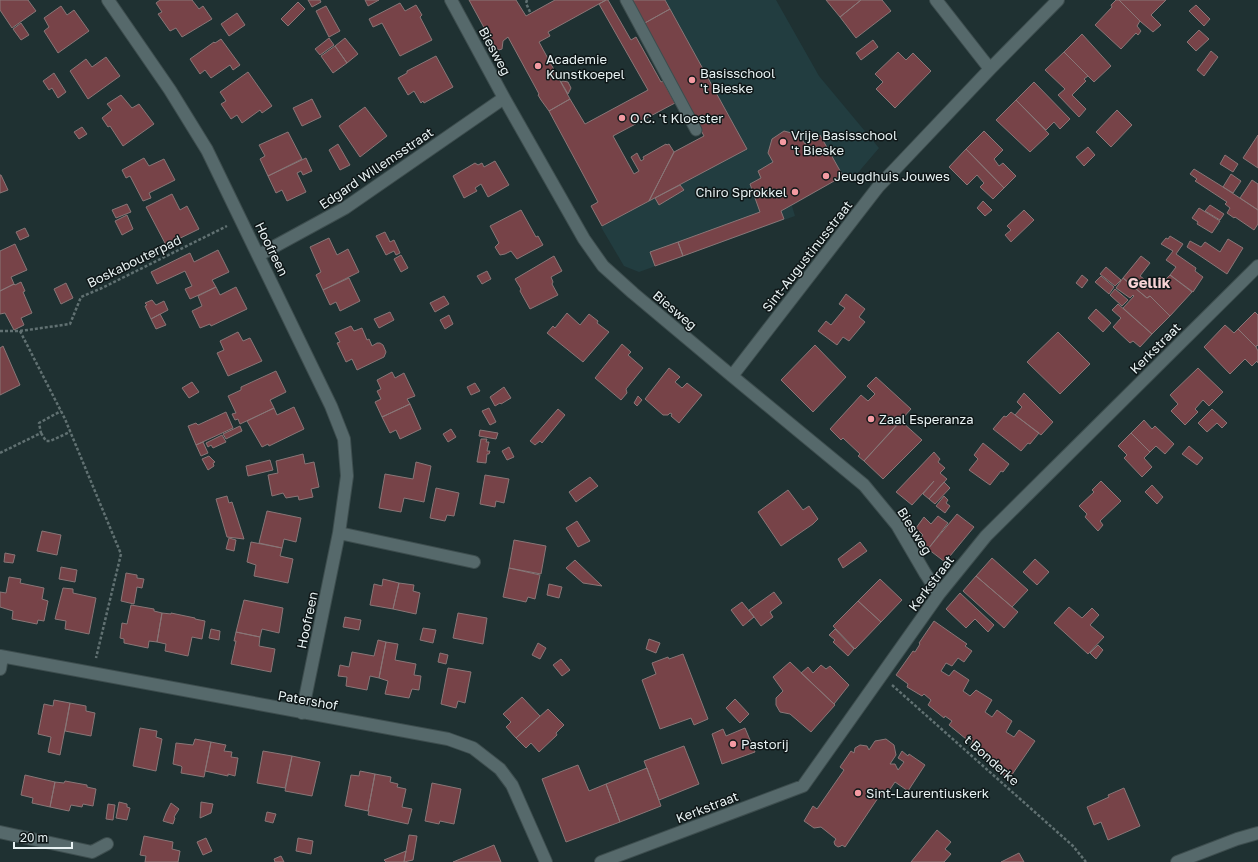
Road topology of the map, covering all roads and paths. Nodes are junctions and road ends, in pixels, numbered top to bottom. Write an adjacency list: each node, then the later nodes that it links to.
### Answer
1 (108, 0): 11 (street, Hoofreen)
2 (451, 0): 9 (street, Biesweg)
3 (527, 0): 7 (path)
4 (626, 0): 10 (lane)
5 (936, 0): 8 (street)
6 (1058, 0): 8 (street, Sint-Augustinusstraat)
7 (530, 12)
8 (990, 69): 16 (street, Sint-Augustinusstraat)
9 (504, 98): 12 (street, Edgard Willemsstraat); 16 (street, Biesweg)
10 (696, 130)
11 (242, 219): 12 (street, Hoofreen); 15 (path, Boskabouterpad)
12 (259, 255): 21 (street, Hoofreen)
13 (1258, 266): 23 (street, Kerkstraat)
14 (0, 331): 15 (path, Boskabouterpad)
15 (20, 331): 17 (path)
16 (732, 376): 23 (street, Biesweg)
17 (61, 411): 18 (path); 19 (path)
18 (70, 432): 19 (path); 26 (path)
19 (41, 433): 20 (path)
20 (0, 453)
21 (339, 534): 22 (street); 28 (street, Hoofreen)
22 (474, 562)
23 (939, 594): 27 (street, Kerkstraat)
24 (1, 656): 25 (street, Patershof); 26 (street, Patershof)
25 (0, 670)
26 (92, 674): 28 (street, Patershof)
27 (881, 676): 33 (street, Kerkstraat); 34 (path, t Bonderke)
28 (302, 713): 32 (street, Patershof)
29 (0, 832): 31 (street)
30 (1258, 833): 35 (street)
31 (107, 844)
32 (546, 862)
33 (601, 862)
34 (1086, 862)
35 (1177, 862)

